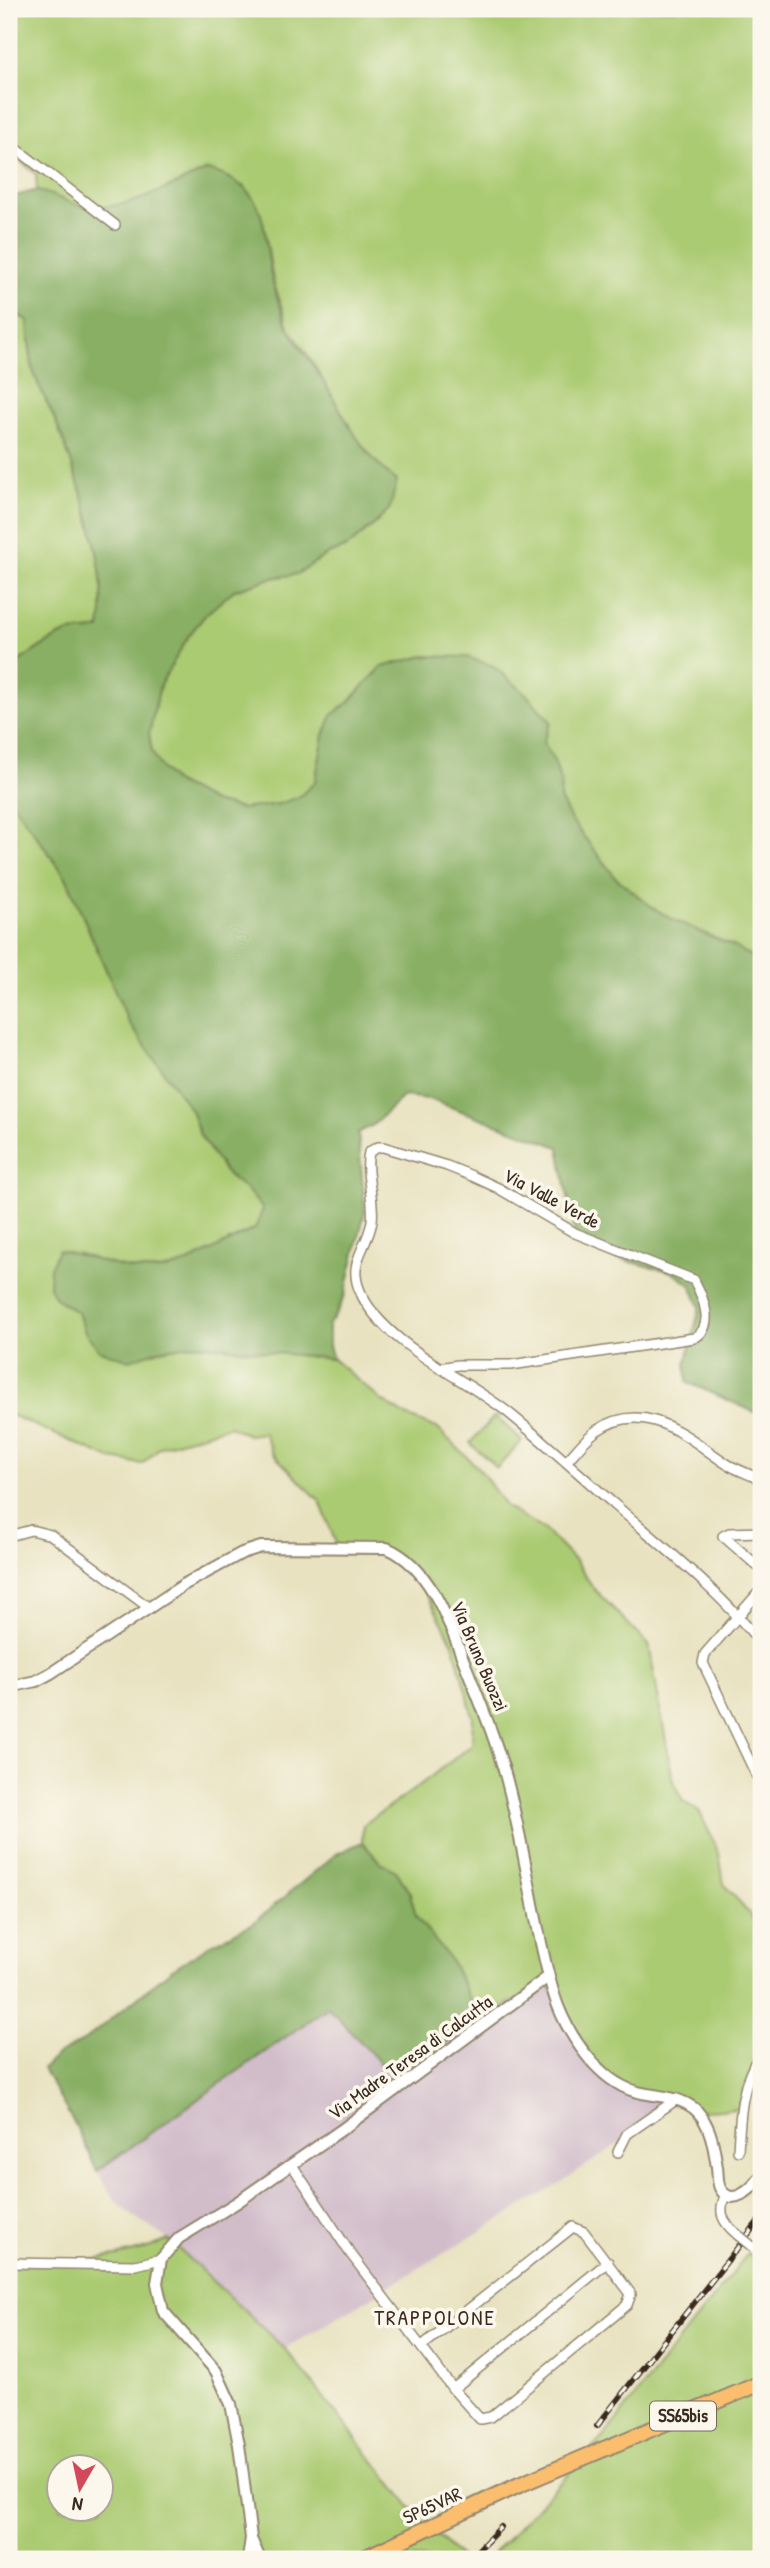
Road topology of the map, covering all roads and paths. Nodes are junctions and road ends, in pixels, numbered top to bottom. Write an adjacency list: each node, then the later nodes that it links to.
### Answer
1 (753, 9): 2 (street)
2 (761, 13)
3 (9, 143): 4 (street)
4 (115, 225)
5 (439, 1368): 5 (street, Via Valle Verde); 6 (street, Via Valle Verde)
6 (566, 1462): 7 (street); 13 (street, Via Valle Verde)
7 (761, 1479)
8 (761, 1532): 10 (street)
9 (9, 1536): 12 (street)
10 (761, 1569)
11 (761, 1590): 13 (street)
12 (148, 1607): 15 (street, Via Bruno Buozzi); 17 (street, Via Bruno Buozzi)
13 (740, 1617): 14 (street, Via Valle Verde); 16 (street)
14 (761, 1643)
15 (9, 1687)
16 (761, 1785)
17 (548, 1977): 19 (street, Via Bruno Buozzi); 22 (street, Via Madre Teresa di Calcutta)
18 (761, 2053): 20 (street)
19 (677, 2099): 21 (street); 24 (street, Via Bruno Buozzi)
20 (738, 2151)
21 (618, 2152)
22 (292, 2165): 26 (street, Via Madre Teresa di Calcutta); 29 (street)
23 (761, 2176): 24 (street)
24 (726, 2194): 25 (street, Via Bruno Buozzi, bridge)
25 (758, 2251)
26 (161, 2259): 28 (street); 32 (street)
27 (608, 2262): 29 (street); 31 (street); 31 (street)
28 (9, 2263)
29 (422, 2346): 31 (street)
30 (761, 2384): 35 (main road, SP65VAR / SS65bis, bridge)
31 (453, 2389)
32 (251, 2538): 33 (street); 34 (street)
33 (248, 2559)
34 (260, 2559)
35 (362, 2559)

